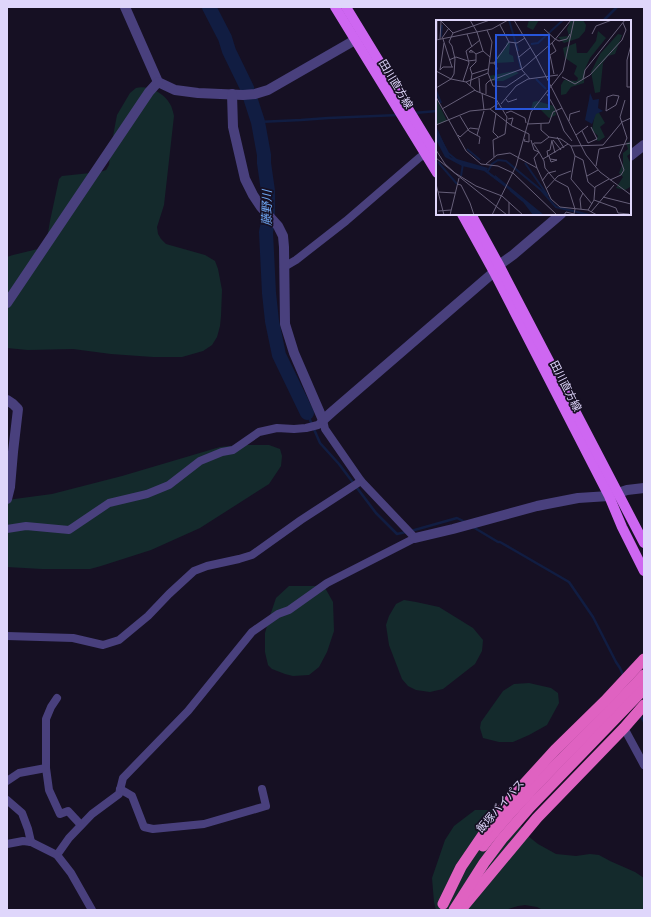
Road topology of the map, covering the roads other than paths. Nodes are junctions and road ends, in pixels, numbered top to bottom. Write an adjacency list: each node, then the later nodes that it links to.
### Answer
1 (125, 7): 5 (street)
2 (334, 7): 4 (main road, 田川直方線)
3 (346, 7): 4 (main road, 田川直方線)
4 (359, 38): 6 (street); 8 (main road, 田川直方線)
5 (158, 82): 6 (street); 16 (street)
6 (232, 94): 14 (street)
7 (644, 145): 9 (street)
8 (431, 153): 10 (main road, 田川直方線); 14 (street)
9 (631, 155)
10 (436, 170)
11 (463, 215): 15 (main road, 田川直方線)
12 (471, 215): 15 (main road, 田川直方線)
13 (560, 215): 15 (street)
14 (284, 267): 18 (street)
15 (496, 268): 18 (street); 21 (main road, 田川直方線)
16 (7, 303)
17 (7, 400): 22 (street)
18 (323, 420): 19 (street); 23 (street)
19 (361, 481): 24 (street); 27 (street)
20 (644, 488): 21 (street)
21 (613, 495): 24 (street); 25 (main road, 田川直方線); 26 (main road, 田川直方線)
22 (7, 499)
23 (7, 529)
24 (415, 538): 38 (street)
25 (644, 543)
26 (644, 571)
27 (7, 636)
28 (644, 659): 45 (highway)
29 (644, 675): 34 (highway)
30 (644, 689): 34 (highway)
31 (57, 698): 36 (street)
32 (644, 705): 33 (highway)
33 (624, 728): 35 (street); 48 (highway)
34 (595, 732): 45 (highway, 飯塚バイパス); 47 (highway)
35 (644, 765)
36 (46, 768): 37 (street); 41 (street)
37 (7, 781)
38 (120, 789): 39 (street); 41 (street)
39 (262, 789)
40 (7, 800): 42 (street)
41 (81, 825): 44 (street)
42 (31, 842): 43 (street); 44 (street)
43 (7, 844)
44 (58, 855): 46 (street)
45 (442, 907)
46 (92, 910)
47 (454, 910)
48 (460, 910)

